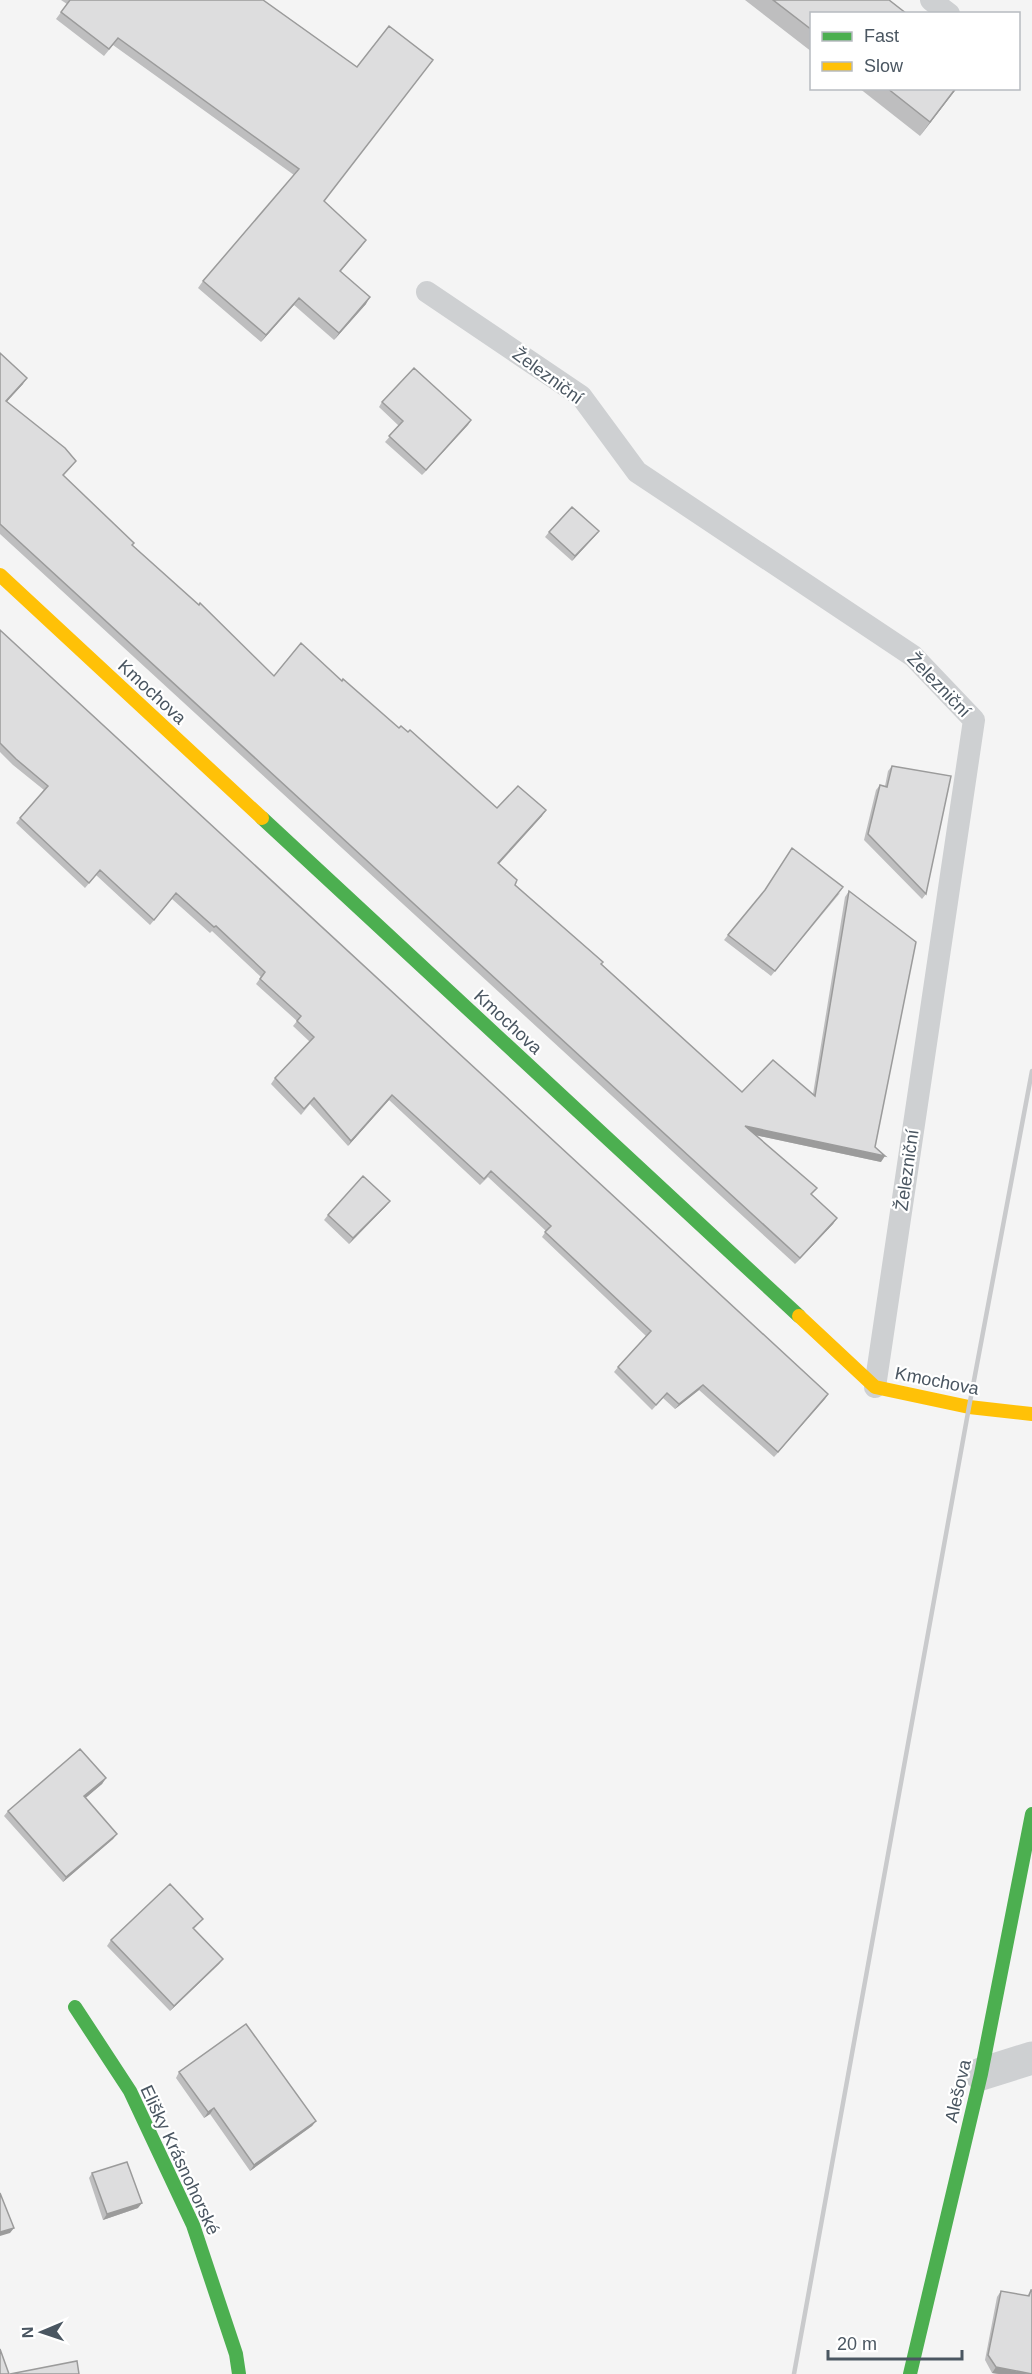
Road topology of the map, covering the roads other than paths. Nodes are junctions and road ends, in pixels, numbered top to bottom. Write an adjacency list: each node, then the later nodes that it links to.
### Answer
1 (931, 0): 2 (lane)
2 (946, 12)
3 (427, 292): 5 (lane, Železniční)
4 (0, 575): 5 (street, Kmochova)
5 (875, 1387): 6 (street, Kmochova)
6 (1032, 1414)
7 (1032, 1814): 10 (street, Alešova)
8 (75, 2007): 11 (street, Elišky Krásnohorské)
9 (1032, 2058): 10 (street)
10 (981, 2074): 12 (street, Alešova)
11 (239, 2374)
12 (910, 2374)

